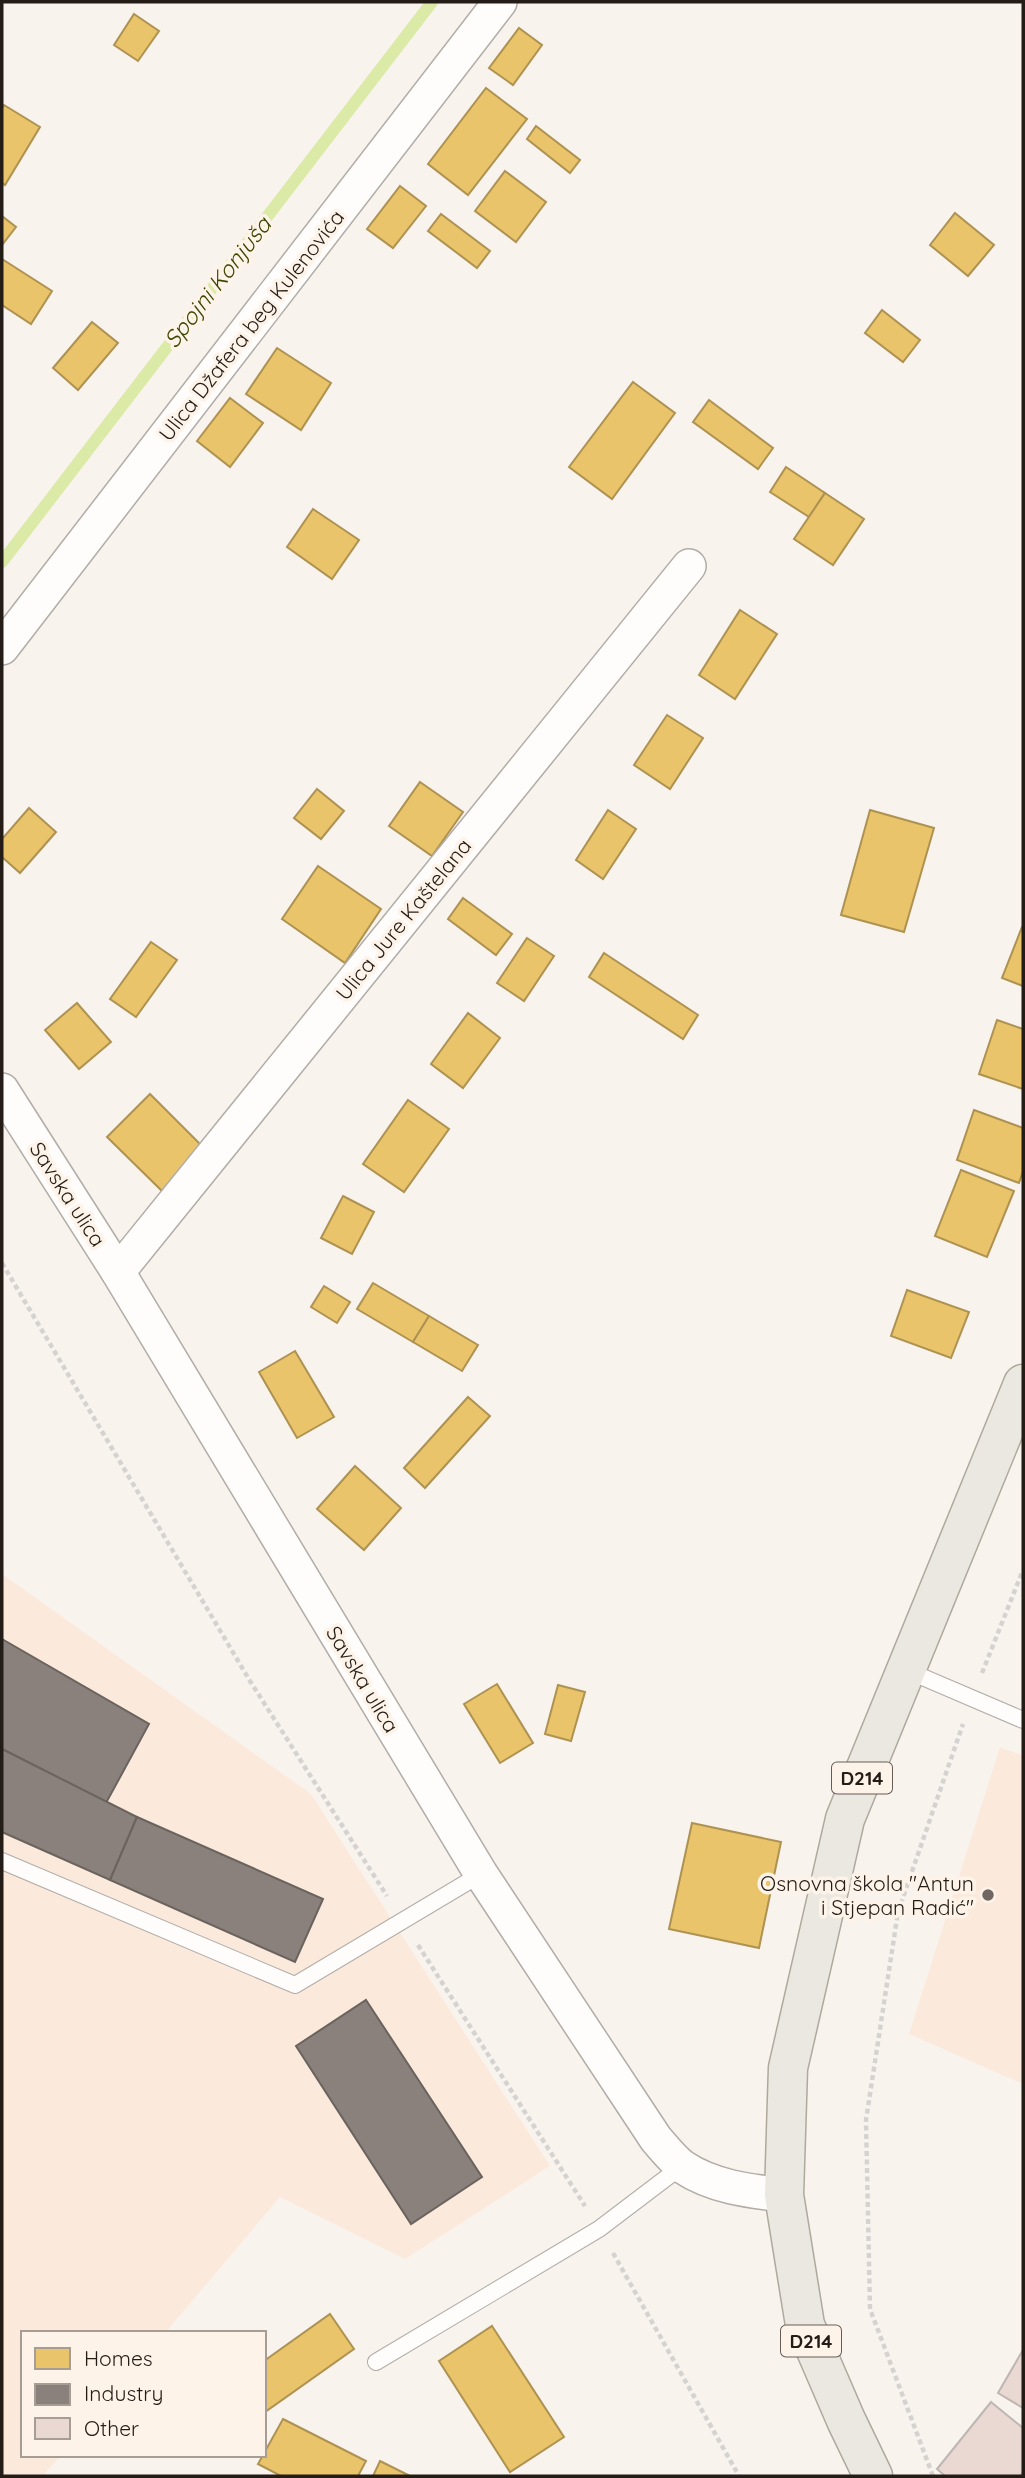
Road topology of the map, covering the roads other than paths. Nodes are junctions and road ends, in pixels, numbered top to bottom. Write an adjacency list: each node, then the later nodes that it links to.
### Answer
1 (500, 2): 3 (street, Ulica Džafera beg Kulenovića)
2 (688, 566): 5 (street, Ulica Jure Kaštelana)
3 (2, 648)
4 (2, 1090): 5 (street, Savska ulica)
5 (118, 1272): 10 (street, Savska ulica)
6 (1023, 1384): 7 (main road, D214)
7 (906, 1670): 8 (lane); 12 (main road, D214)
8 (1023, 1720)
9 (2, 1861): 10 (lane)
10 (481, 1874): 11 (street, Savska ulica)
11 (682, 2166): 12 (street, Savska ulica); 13 (lane)
12 (784, 2194): 14 (main road, D214)
13 (376, 2362)
14 (873, 2476)

